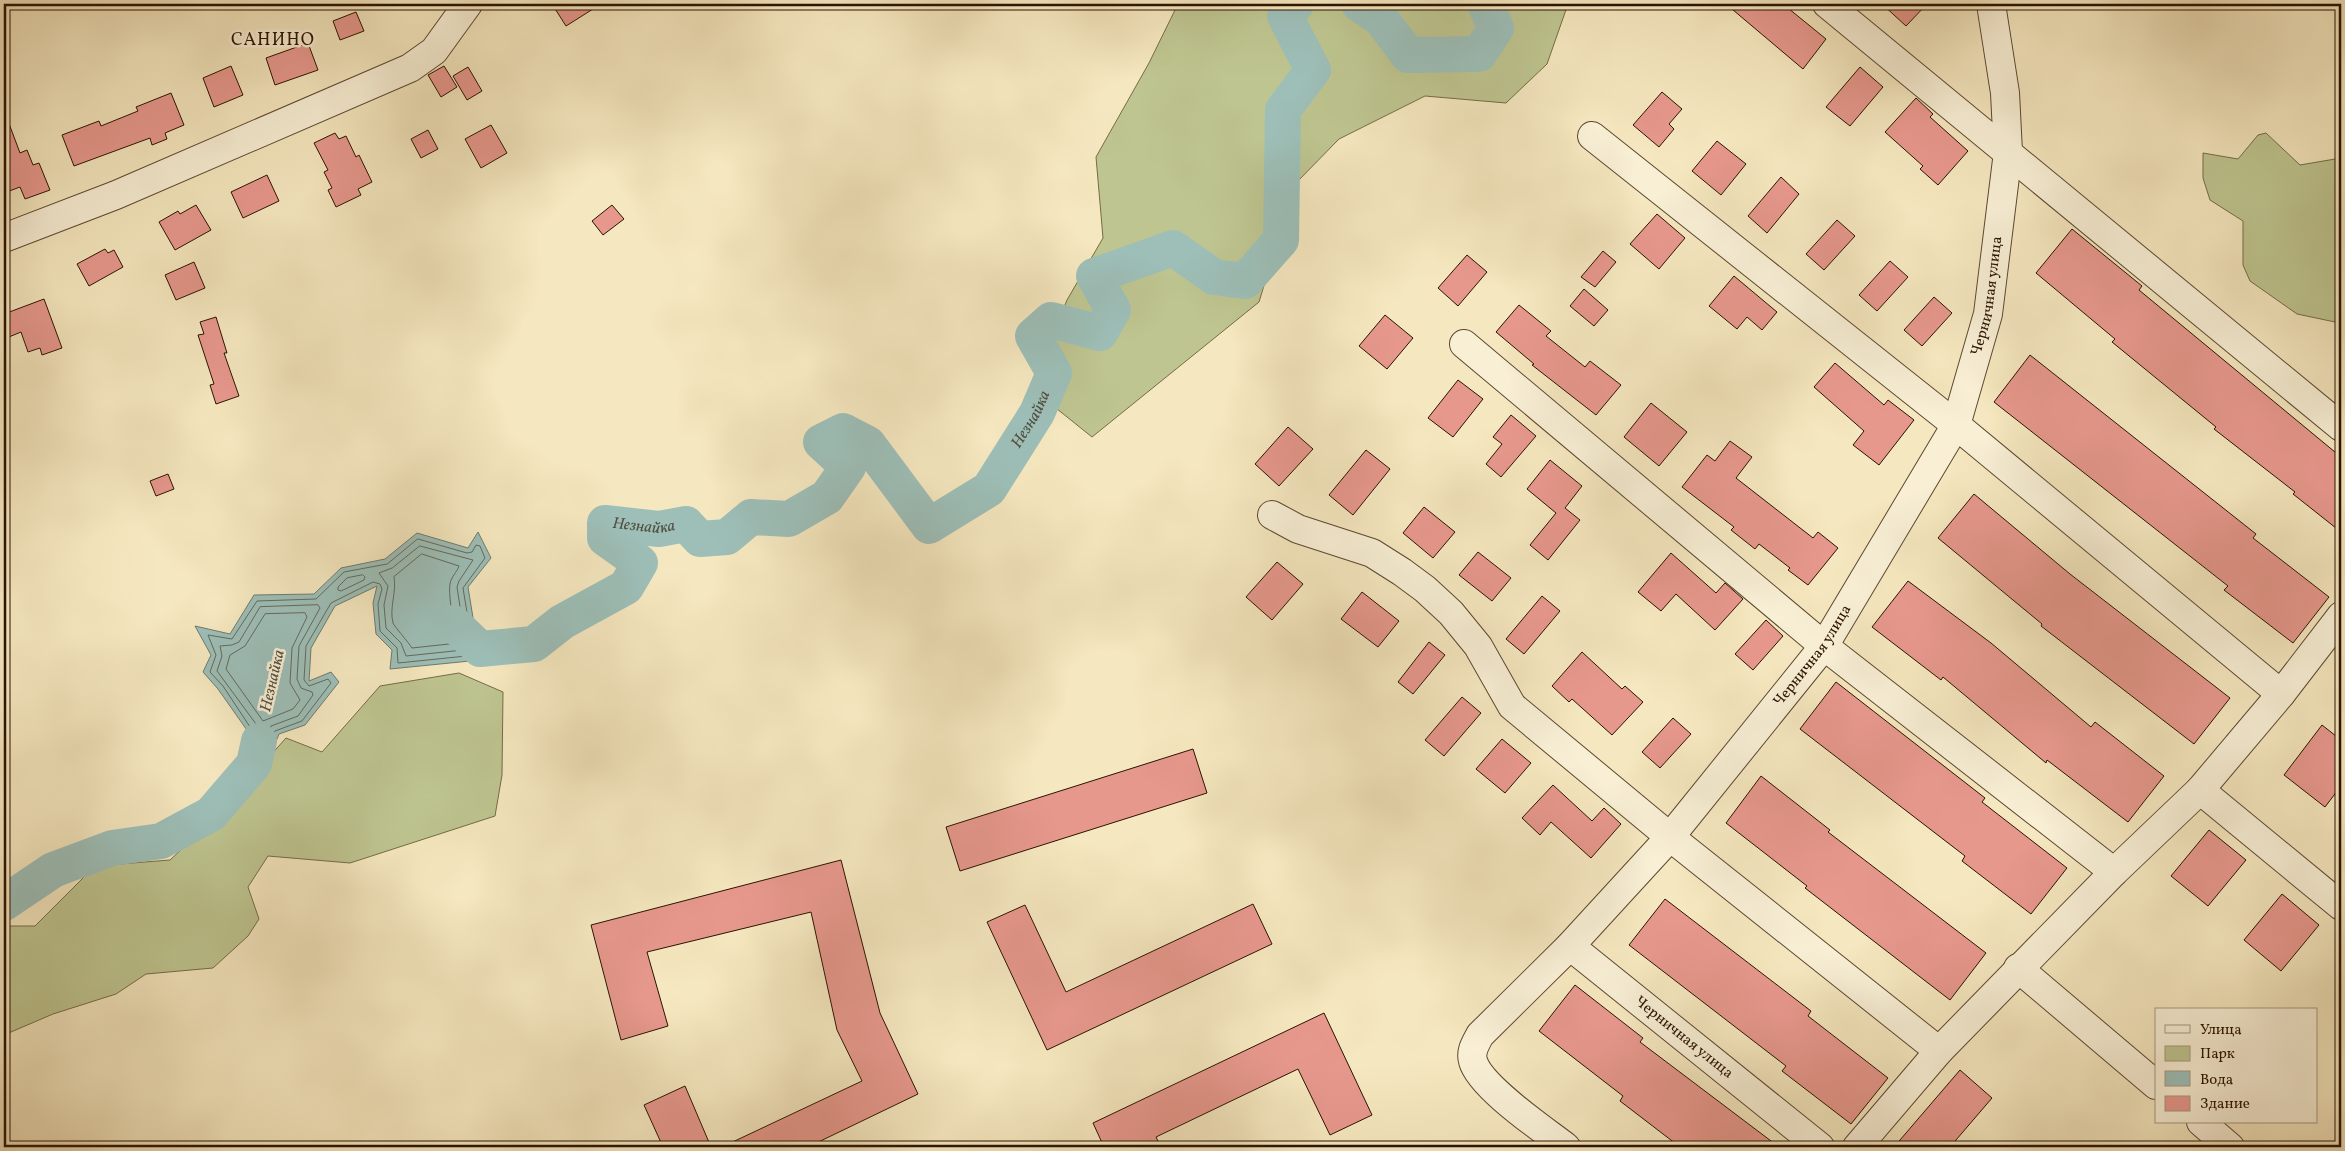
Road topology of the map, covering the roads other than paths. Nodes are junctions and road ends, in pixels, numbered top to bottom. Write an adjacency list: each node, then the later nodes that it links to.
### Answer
1 (468, 4): 6 (street)
2 (1827, 4): 5 (street)
3 (1991, 4): 5 (street, Черничная улица)
4 (1592, 136): 8 (street)
5 (2008, 152): 8 (street, Черничная улица); 9 (street)
6 (4, 238)
7 (1464, 344): 12 (street)
8 (1956, 425): 12 (street, Черничная улица); 13 (street)
9 (2341, 427)
10 (1272, 515): 15 (street)
11 (2341, 616): 13 (street)
12 (1824, 646): 15 (street, Черничная улица); 16 (street)
13 (2281, 694): 14 (street)
14 (2200, 790): 16 (street); 17 (street)
15 (1670, 837): 18 (street, Черничная улица); 20 (street)
16 (2114, 872): 19 (street)
17 (2341, 906)
18 (1570, 946): 23 (street); 24 (street, Черничная улица)
19 (2018, 968): 20 (street); 21 (street)
20 (1939, 1051): 25 (street)
21 (2155, 1084)
22 (2203, 1124): 26 (street)
23 (1566, 1147)
24 (1820, 1147)
25 (1857, 1147)
26 (2230, 1147)

